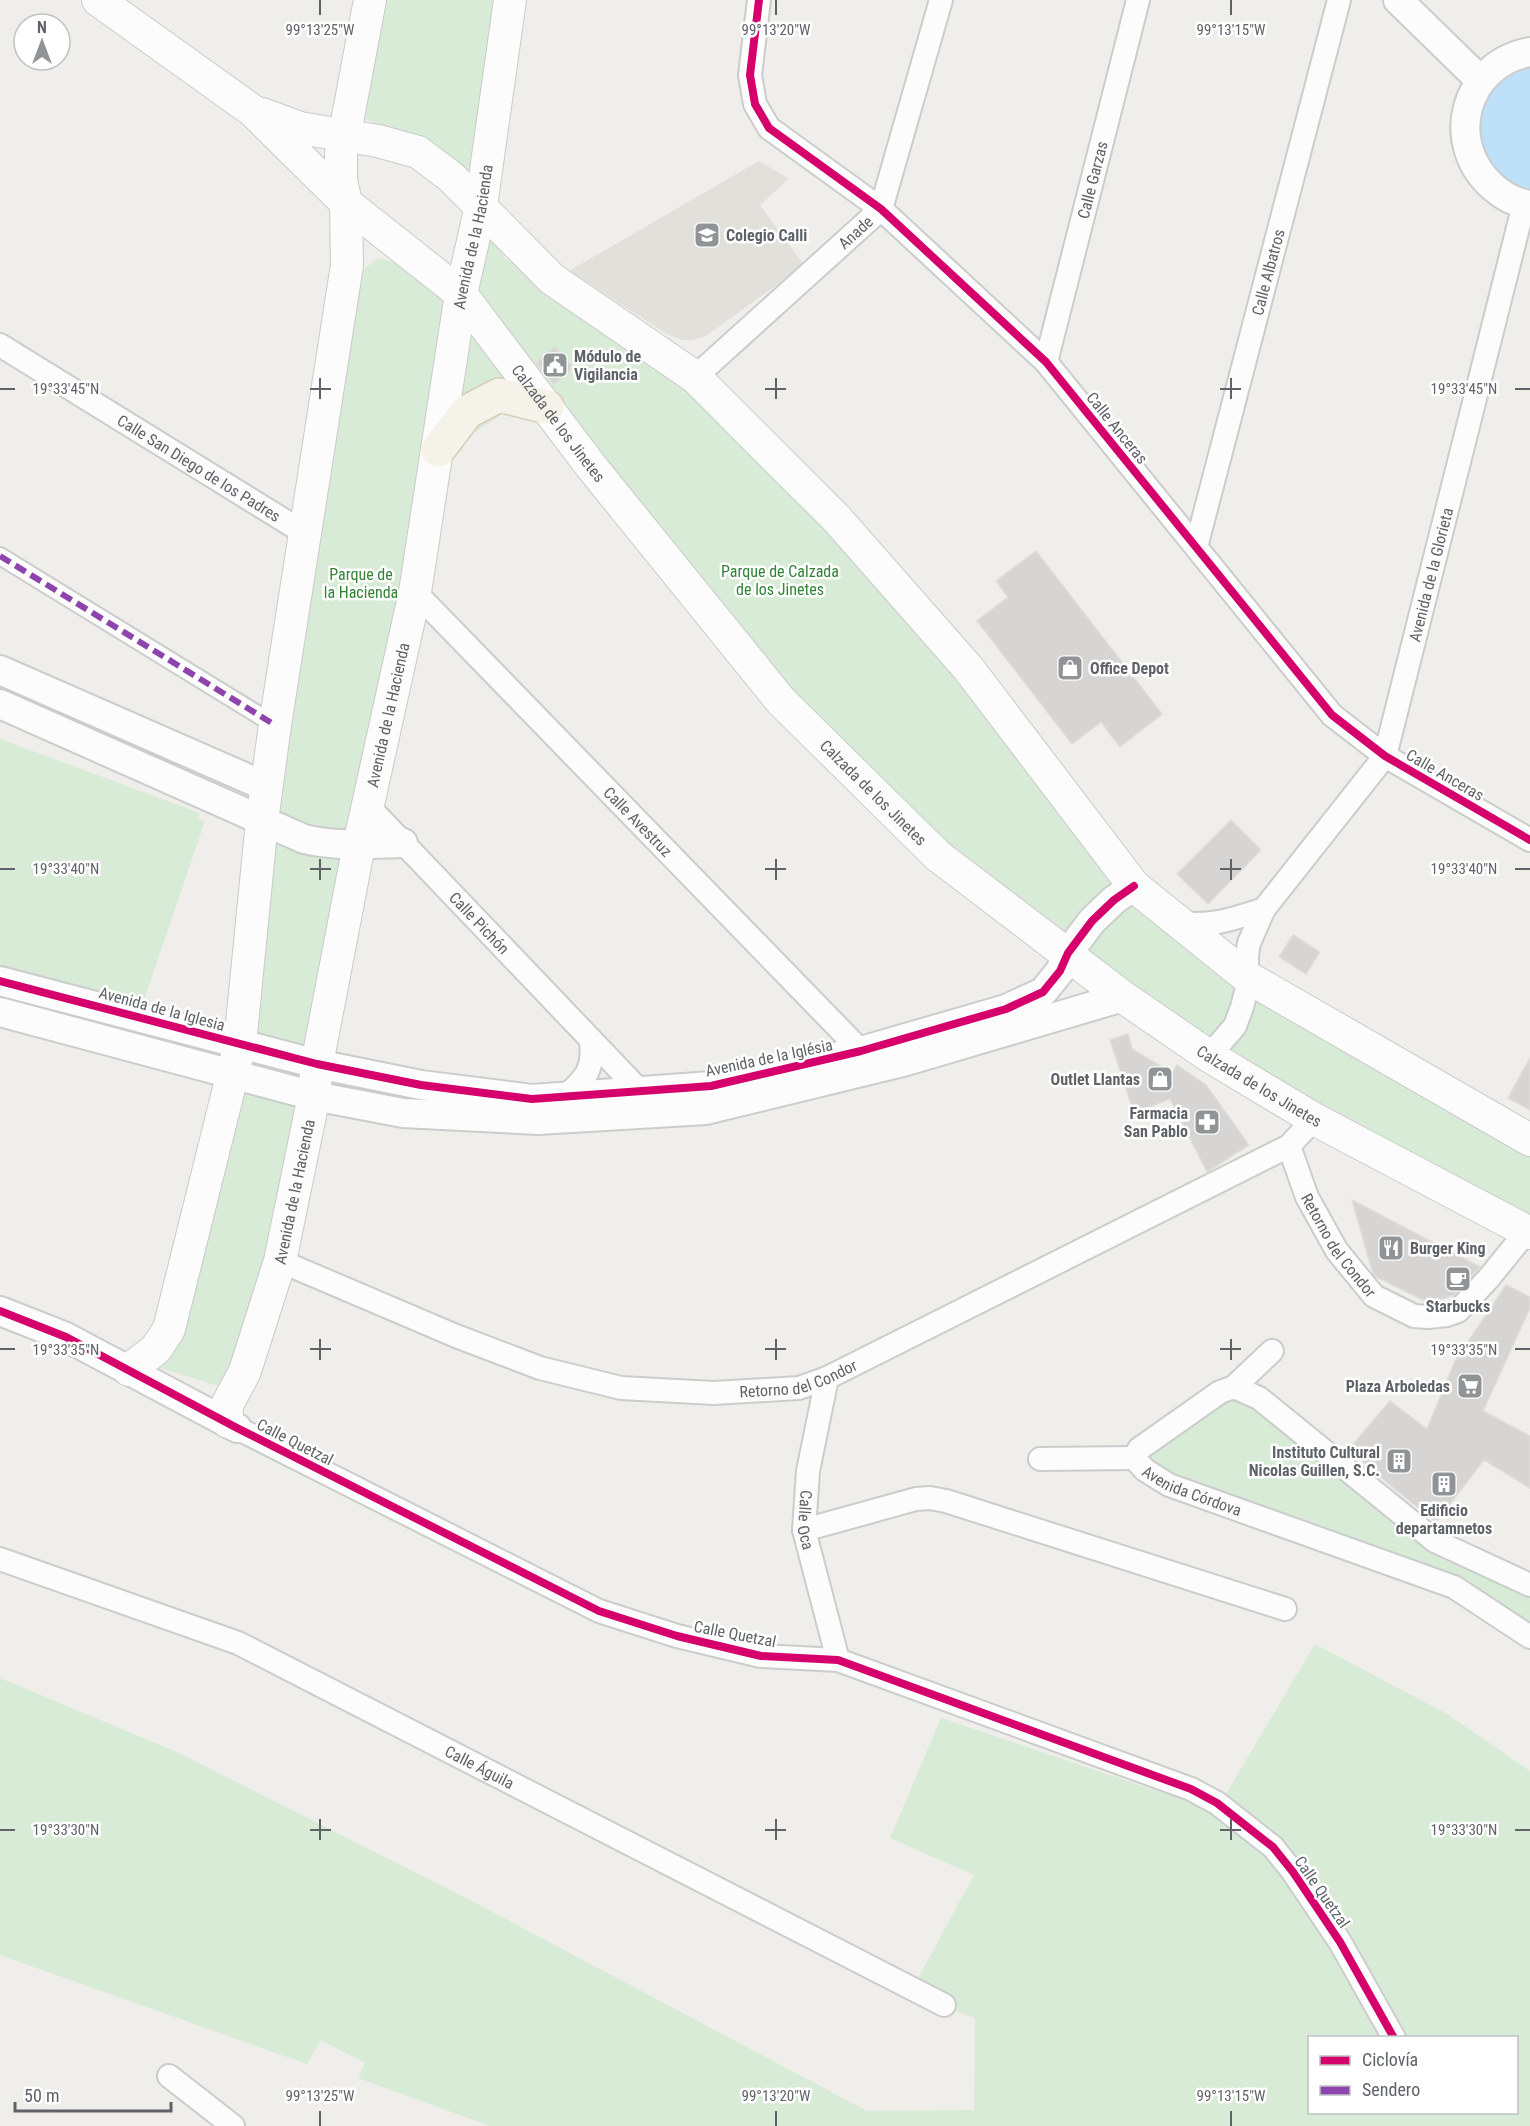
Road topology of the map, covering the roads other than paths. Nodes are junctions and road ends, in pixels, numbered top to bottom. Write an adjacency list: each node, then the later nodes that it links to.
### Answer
1 (98, 0): 11 (main road)
2 (370, 0): 12 (main road)
3 (510, 0): 15 (main road, Avenida de la Hacienda)
4 (759, 0): 16 (street, Calle Anceras)
5 (941, 0): 16 (street, Anade)
6 (1138, 0): 19 (street, Calle Garzas)
7 (1339, 0): 24 (street, Calle Albatros)
8 (1398, 0): 10 (street)
9 (1530, 52): 10 (street)
10 (1481, 81): 14 (street)
11 (253, 111): 12 (main road); 13 (main road, Calzada de los Jinetes)
12 (344, 136): 13 (main road); 15 (main road)
13 (346, 203): 17 (main road, Calzada de los Jinetes); 23 (main road)
14 (1527, 205): 30 (street, Avenida de la Glorieta)
15 (481, 206): 17 (main road, Avenida de la Hacienda); 20 (main road)
16 (881, 209): 19 (street, Calle Anceras); 20 (street, Anade)
17 (461, 294): 21 (main road, Calzada de los Jinetes); 22 (main road, Avenida de la Hacienda)
18 (0, 345): 23 (street, Calle San Diego de los Padres)
19 (1046, 362): 24 (street, Calle Anceras)
20 (695, 377): 37 (main road)
21 (547, 407): 22 (main road); 40 (main road, Calzada de los Jinetes)
22 (438, 450): 26 (main road, Avenida de la Hacienda)
23 (306, 534): 29 (main road)
24 (1196, 547): 30 (street, Calle Anceras)
25 (0, 556): 29 (street)
26 (415, 592): 32 (main road, Avenida de la Hacienda); 47 (street, Calle Avestruz)
27 (0, 670): 31 (street)
28 (0, 705): 33 (street)
29 (275, 725): 31 (main road)
30 (1385, 756): 34 (street, Calle Anceras); 38 (street, Avenida de la Glorieta)
31 (267, 787): 33 (main road)
32 (369, 807): 35 (street, Calle Pichón); 36 (main road, Avenida de la Hacienda)
33 (262, 821): 36 (street); 46 (main road)
34 (1530, 840)
35 (403, 843): 36 (street); 45 (street, Calle Pichón)
36 (359, 845): 49 (main road, Avenida de la Hacienda)
37 (1134, 886): 39 (main road); 40 (street, Avenida de la Iglésia)
38 (1264, 909): 39 (street); 41 (street, Avenida de la Glorieta)
39 (1178, 923): 41 (main road)
40 (1068, 953): 43 (main road, Calzada de los Jinetes); 47 (street, Avenida de la Iglésia)
41 (1247, 977): 48 (street, Avenida de la Glorieta); 55 (main road)
42 (0, 981): 46 (street, Avenida de la Iglesia)
43 (1123, 996): 48 (main road, Calzada de los Jinetes); 52 (street, Avenida de la Iglésia)
44 (0, 1012): 50 (street)
45 (591, 1040): 51 (street, Calle Pichón); 53 (street)
46 (240, 1044): 49 (street, Avenida de la Iglesia); 50 (main road)
47 (861, 1052): 51 (street, Avenida de la Iglésia)
48 (1209, 1056): 54 (main road, Calzada de los Jinetes)
49 (317, 1064): 52 (main road, Avenida de la Hacienda); 53 (street, Avenida de la Iglésia)
50 (233, 1074): 52 (street); 61 (main road)
51 (640, 1091): 53 (street, Avenida de la Iglésia)
52 (314, 1096): 58 (main road, Avenida de la Hacienda)
53 (566, 1096)
54 (1314, 1119): 56 (street, Retorno del Condor); 57 (main road, Calzada de los Jinetes)
55 (1530, 1140)
56 (1289, 1146): 57 (street, Retorno del Condor); 62 (street, Retorno del Condor)
57 (1528, 1232)
58 (280, 1261): 62 (street, Retorno del Condor); 64 (main road, Avenida de la Hacienda)
59 (0, 1311): 61 (street, Calle Quetzal)
60 (1272, 1351): 63 (street, Avenida Córdova)
61 (129, 1370): 64 (street, Calle Quetzal)
62 (827, 1378): 67 (street, Calle Oca)
63 (1234, 1387): 65 (street, Avenida Córdova); 69 (street)
64 (232, 1425): 72 (street, Calle Quetzal)
65 (1134, 1458): 66 (street); 71 (street, Avenida Córdova)
66 (1040, 1459)
67 (804, 1530): 70 (street); 72 (street, Calle Oca)
68 (0, 1559): 73 (street, Calle Águila)
69 (1530, 1585)
70 (1285, 1609)
71 (1530, 1636)
72 (838, 1660): 74 (street, Calle Quetzal)
73 (944, 2005)
74 (1393, 2036)
75 (169, 2076): 76 (street)
76 (233, 2126)

